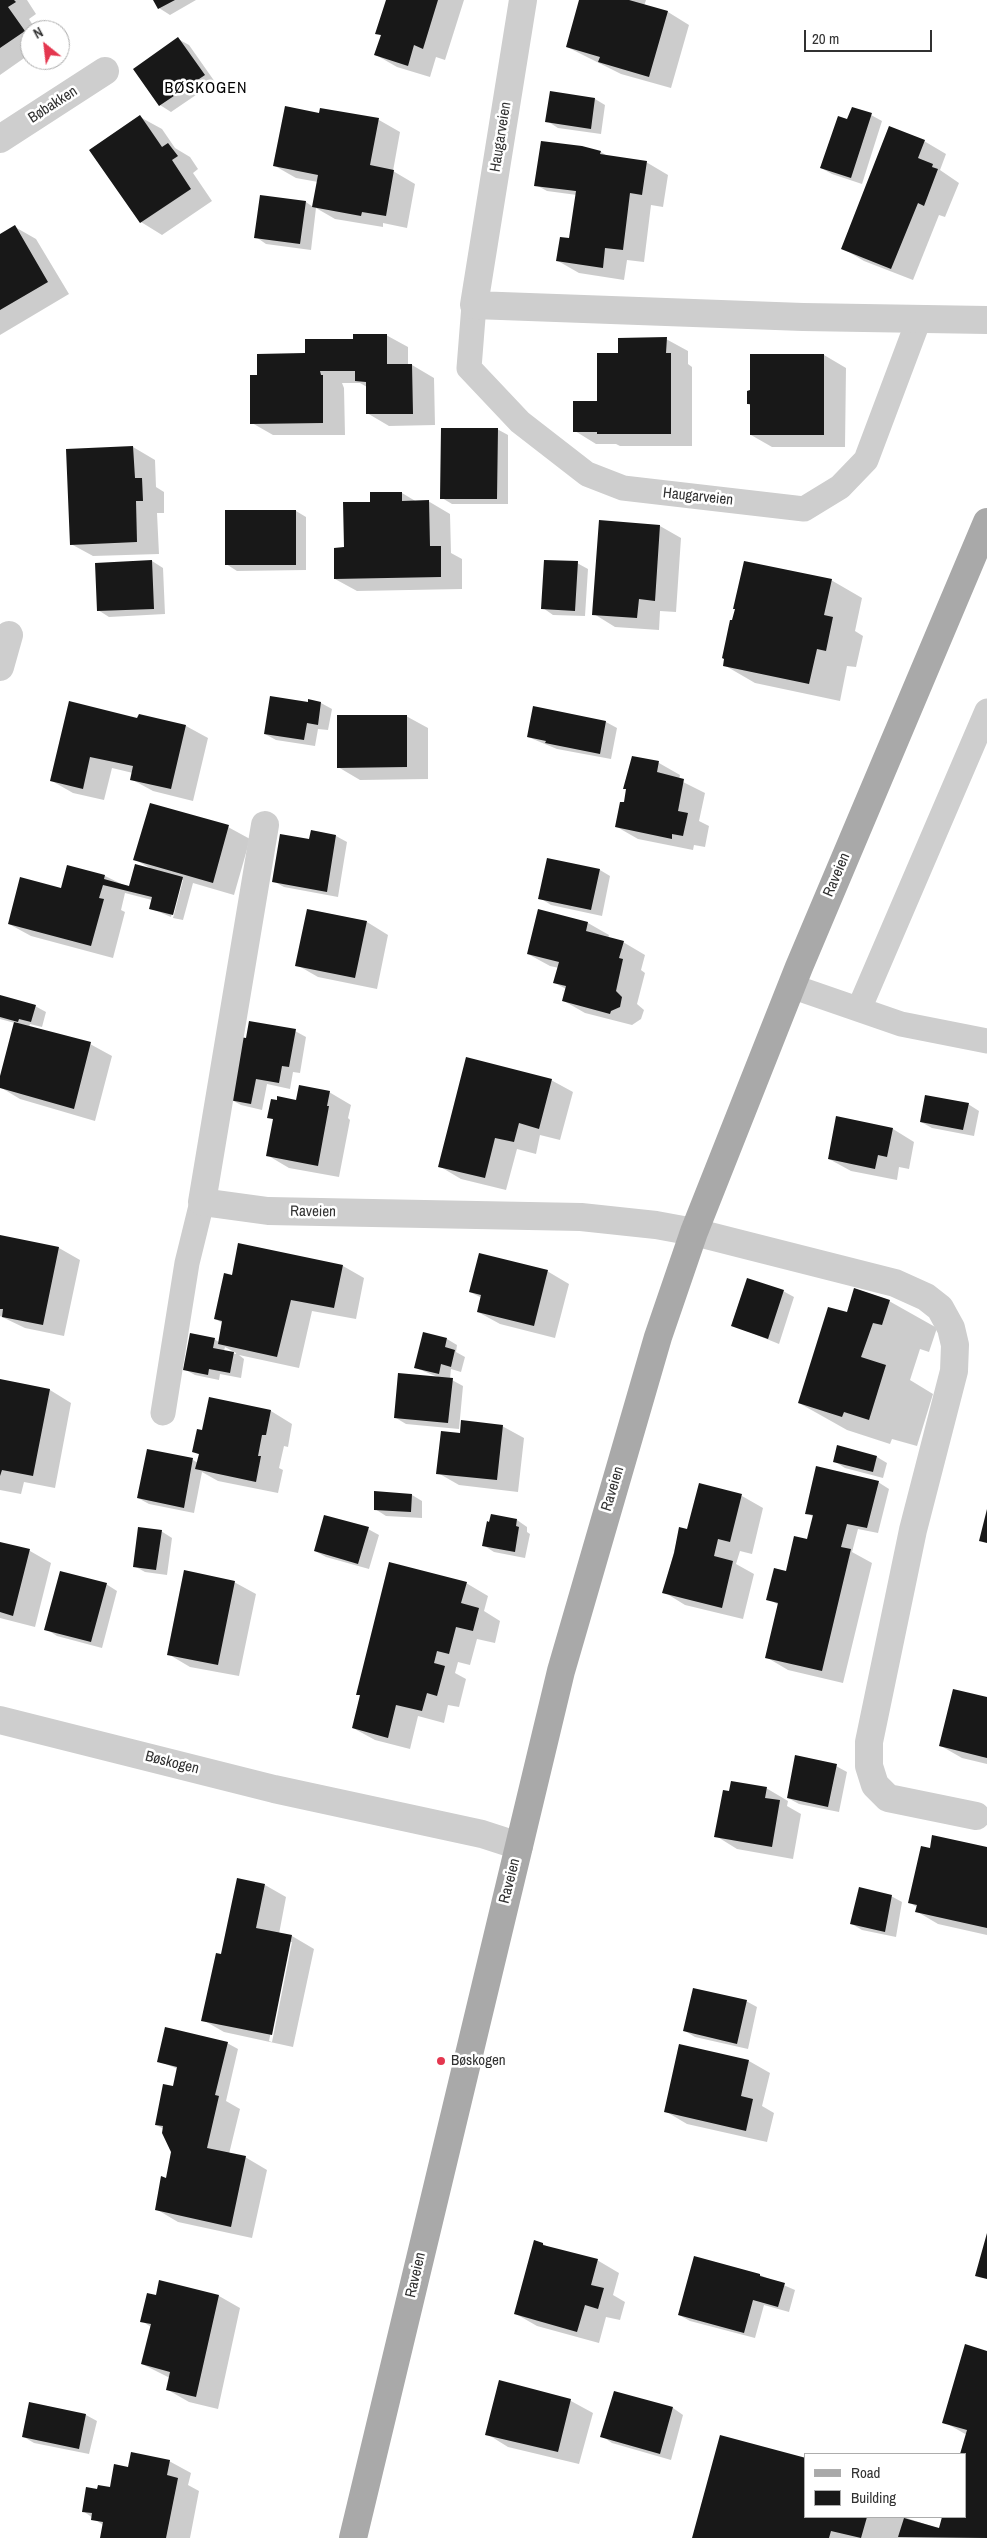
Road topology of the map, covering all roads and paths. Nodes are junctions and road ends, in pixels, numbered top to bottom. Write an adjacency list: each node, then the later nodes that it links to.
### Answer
1 (523, 0): 4 (street, Haugarveien)
2 (105, 71): 3 (street, Bøbakken)
3 (0, 139)
4 (474, 305): 5 (street); 5 (lane, Haugarveien)
5 (919, 319): 6 (street)
6 (987, 320)
7 (987, 522): 12 (main road, Raveien)
8 (8, 635): 9 (street)
9 (0, 667)
10 (987, 711): 13 (lane)
11 (265, 826): 15 (street)
12 (791, 986): 13 (lane); 16 (main road, Raveien)
13 (859, 1009): 14 (lane)
14 (987, 1041)
15 (202, 1202): 16 (street, Raveien); 17 (lane)
16 (694, 1232): 19 (street); 20 (main road, Raveien)
17 (163, 1414)
18 (0, 1720): 20 (street, Bøskogen)
19 (976, 1816)
20 (519, 1846): 21 (main road, Raveien)
21 (353, 2538)

